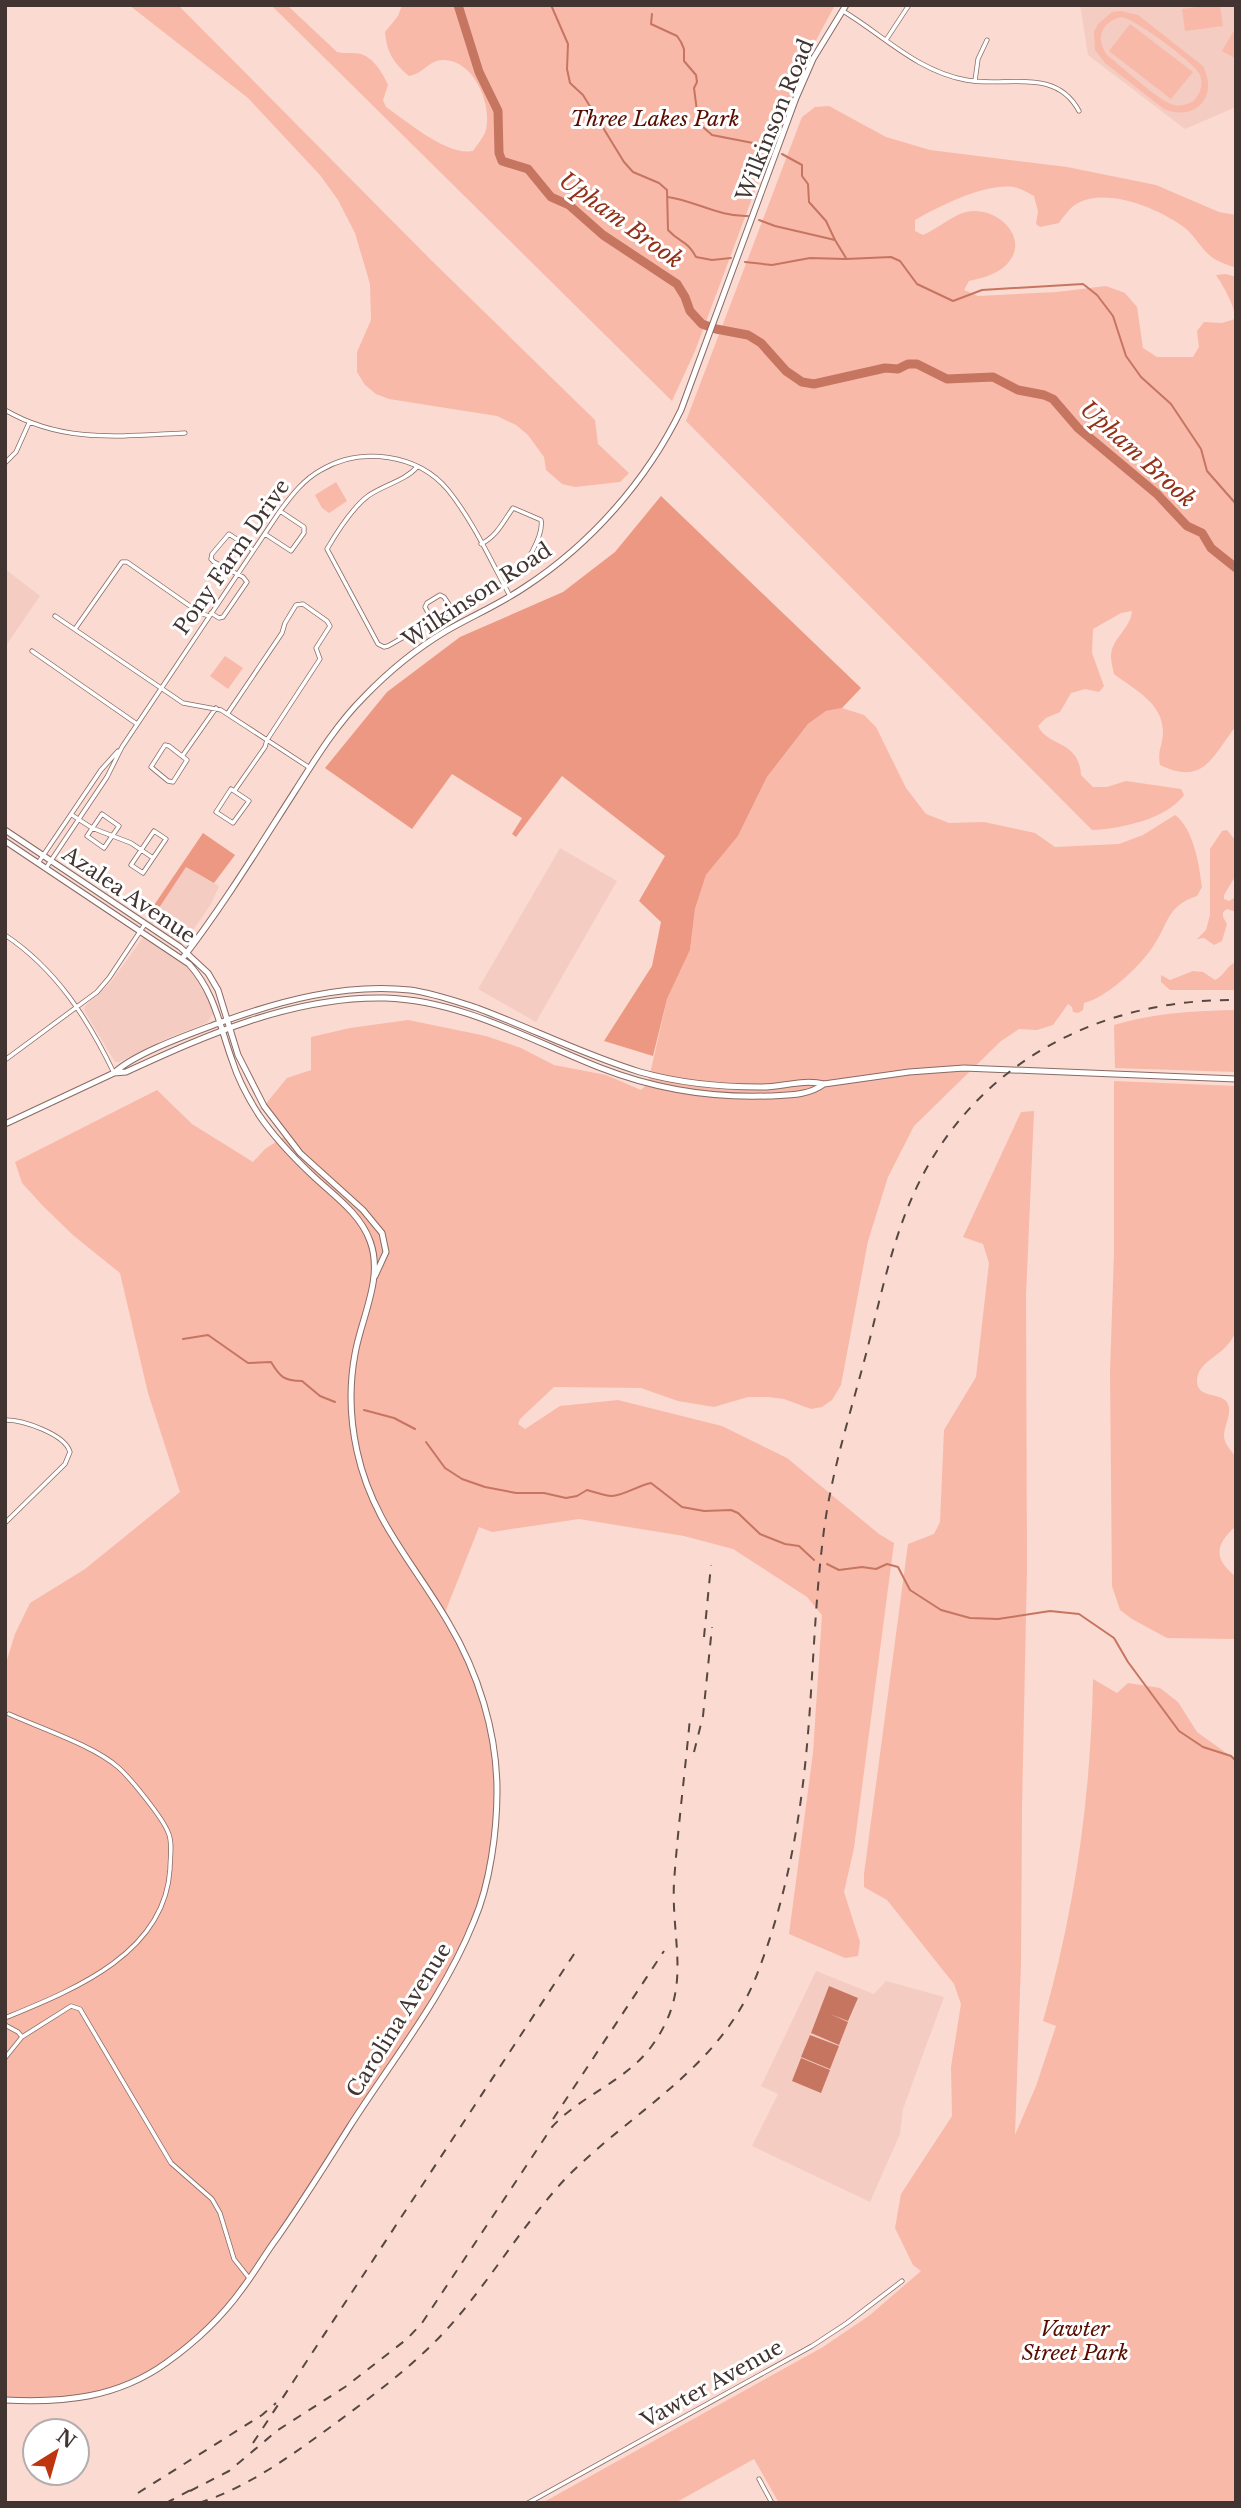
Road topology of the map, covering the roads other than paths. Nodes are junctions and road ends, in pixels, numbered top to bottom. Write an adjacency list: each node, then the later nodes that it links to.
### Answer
1 (909, 5): 3 (street)
2 (845, 8): 3 (street); 19 (main road, Wilkinson Road)
3 (886, 40): 5 (street)
4 (987, 40): 5 (street)
5 (975, 81): 6 (street)
6 (1079, 111)
7 (5, 410): 8 (street)
8 (30, 422): 9 (street); 10 (street)
9 (185, 433)
10 (5, 463)
11 (417, 466): 12 (street, Pony Farm Drive); 14 (street, Pony Farm Drive); 23 (street)
12 (280, 511): 13 (street, Pony Farm Drive); 13 (street)
13 (264, 534): 15 (street, Pony Farm Drive)
14 (481, 544): 17 (street); 19 (street, Pony Farm Drive)
15 (253, 550): 16 (street, Pony Farm Drive); 16 (street)
16 (237, 575): 21 (street, Pony Farm Drive); 21 (street)
17 (512, 578)
18 (494, 586): 20 (street)
19 (510, 597): 33 (main road, Wilkinson Road)
20 (452, 609): 23 (street); 23 (street)
21 (210, 615): 24 (street); 26 (street, Pony Farm Drive)
22 (54, 616): 24 (street)
23 (432, 620)
24 (75, 629): 26 (street)
25 (32, 651): 29 (street)
26 (161, 688): 27 (street); 29 (street, Pony Farm Drive)
27 (216, 708): 28 (street); 32 (street)
28 (228, 713): 30 (street); 30 (street)
29 (137, 724): 31 (street, Pony Farm Drive)
30 (267, 740): 33 (street); 34 (street)
31 (122, 747): 35 (street, Pony Farm Drive); 36 (street, Pony Farm Drive)
32 (183, 755): 32 (street)
33 (310, 768): 50 (main road, Wilkinson Road)
34 (235, 790): 34 (street)
35 (71, 814): 36 (street); 42 (street, Pony Farm Drive)
36 (78, 819): 37 (street); 44 (street, Pony Farm Drive)
37 (92, 828): 39 (street); 39 (street); 39 (street)
38 (5, 830): 42 (main road, Azalea Avenue)
39 (113, 836): 41 (street)
40 (5, 841): 45 (main road, Azalea Avenue)
41 (141, 850): 43 (street); 43 (street); 43 (street)
42 (43, 855): 44 (main road, Azalea Avenue); 45 (street, Pony Farm Drive)
43 (153, 858)
44 (51, 860): 46 (street, Pony Farm Drive); 47 (main road, Azalea Avenue)
45 (38, 863): 46 (main road, Azalea Avenue)
46 (46, 868): 48 (main road, Azalea Avenue)
47 (145, 924): 48 (street); 50 (main road, Azalea Avenue)
48 (141, 931): 51 (main road, Azalea Avenue); 52 (street)
49 (6, 937): 52 (street)
50 (187, 953): 51 (main road, Wilkinson Road); 53 (main road, Azalea Avenue)
51 (182, 959): 54 (main road, Azalea Avenue)
52 (77, 1008): 57 (street); 58 (street)
53 (227, 1020): 54 (main road); 55 (main road, Azalea Avenue); 60 (main road)
54 (220, 1023): 56 (main road, Azalea Avenue); 58 (main road)
55 (230, 1028): 56 (main road); 60 (main road); 62 (main road, Azalea Avenue)
56 (222, 1031): 58 (main road); 62 (main road, Azalea Avenue)
57 (5, 1060)
58 (114, 1073): 61 (main road)
59 (1236, 1079): 60 (main road)
60 (824, 1084)
61 (5, 1124)
62 (375, 1276): 63 (main road, Azalea Avenue)
63 (351, 1410): 71 (main road, Carolina Avenue)
64 (5, 1420): 65 (street)
65 (5, 1523)
66 (9, 1714): 67 (street)
67 (5, 2018)
68 (5, 2025): 69 (street)
69 (22, 2037): 70 (street); 71 (street)
70 (5, 2058)
71 (249, 2279): 73 (main road, Carolina Avenue)
72 (902, 2281): 76 (street, Vawter Avenue)
73 (5, 2400)
74 (759, 2479): 75 (street)
75 (772, 2502)
76 (528, 2503)

